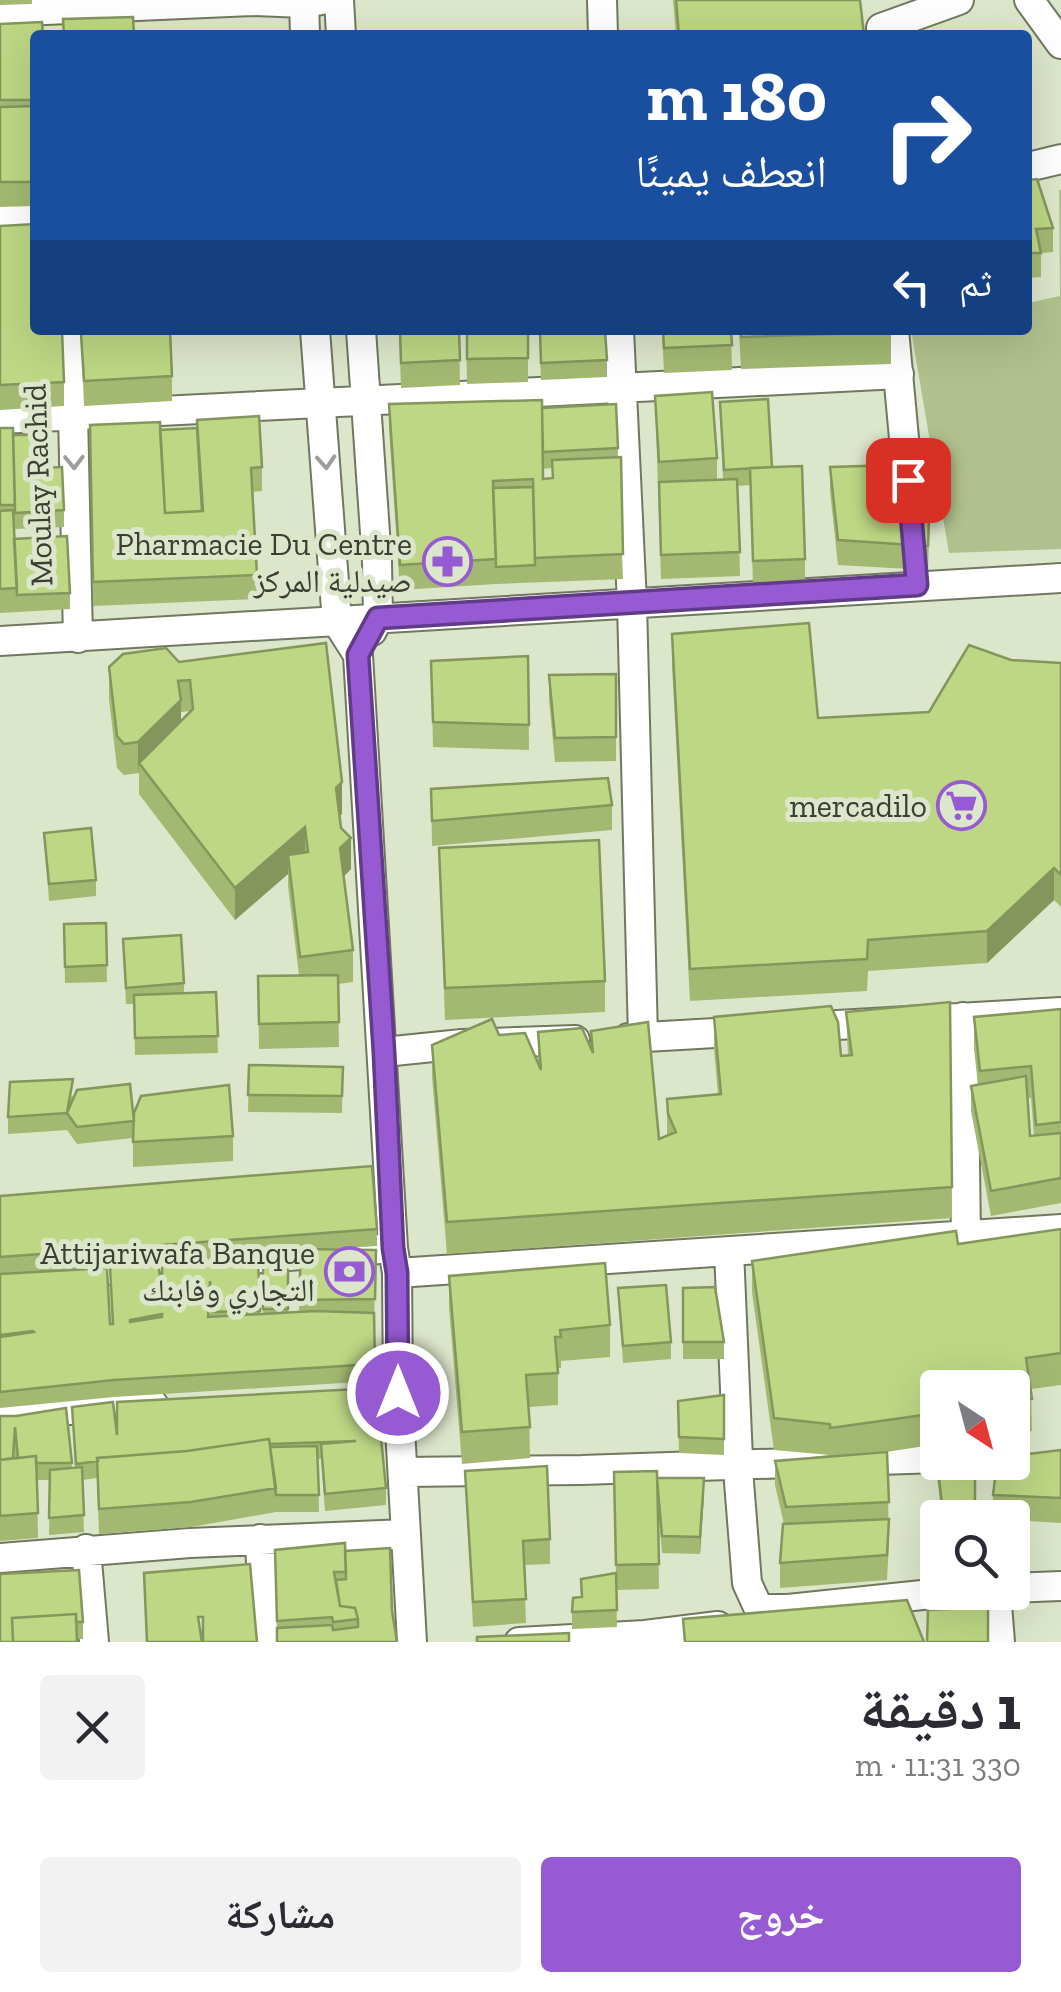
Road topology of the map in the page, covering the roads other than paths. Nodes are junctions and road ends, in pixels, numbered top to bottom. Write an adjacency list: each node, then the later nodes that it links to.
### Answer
1 (339, 0): 10 (street)
2 (602, 0): 11 (street)
3 (885, 0): 12 (street)
4 (959, 0): 13 (street)
5 (1030, 0): 14 (street)
6 (310, 1): 8 (street); 9 (street)
7 (0, 12): 8 (street)
8 (42, 15)
9 (306, 30)
10 (341, 30)
11 (603, 30)
12 (881, 30)
13 (886, 30)
14 (1061, 44)
15 (1061, 159): 16 (street)
16 (1032, 166)
17 (30, 218): 18 (street)
18 (0, 220)
19 (66, 335): 28 (street, Moulay Rachid)
20 (315, 335): 27 (street)
21 (362, 335): 26 (street)
22 (620, 335): 25 (street)
23 (894, 335): 24 (street)
24 (898, 374): 25 (street); 30 (street)
25 (622, 388): 26 (street); 32 (street)
26 (368, 400): 27 (street); 33 (street)
27 (321, 402): 28 (street); 34 (street, one-way to 34)
28 (73, 414): 29 (street); 35 (street, Moulay Rachid, one-way to 35)
29 (0, 420)
30 (912, 528)
31 (1061, 578): 32 (street)
32 (632, 603): 33 (street); 40 (street)
33 (378, 618): 34 (street); 37 (street)
34 (337, 622): 35 (street); 37 (street)
35 (78, 638): 36 (street)
36 (0, 641)
37 (358, 655): 41 (street)
38 (1061, 1012): 39 (street)
39 (963, 1017): 40 (street); 43 (street)
40 (643, 1038): 41 (street)
41 (384, 1052): 45 (street)
42 (1061, 1229): 43 (street)
43 (966, 1236): 44 (street)
44 (729, 1251): 45 (street); 52 (street)
45 (395, 1260): 46 (street); 47 (street)
46 (0, 1278)
47 (398, 1393): 48 (street); 53 (street)
48 (362, 1394)
49 (174, 1402): 50 (street)
50 (0, 1415)
51 (920, 1459): 52 (street)
52 (738, 1465): 53 (street); 61 (street)
53 (404, 1472): 54 (street)
54 (406, 1534): 55 (street); 65 (street)
55 (260, 1539): 56 (street); 64 (street)
56 (86, 1549): 57 (street); 63 (street)
57 (0, 1558)
58 (1061, 1586): 59 (street)
59 (1030, 1587)
60 (920, 1595): 61 (street)
61 (767, 1609): 66 (street)
62 (997, 1610): 67 (street)
63 (94, 1642)
64 (264, 1642)
65 (412, 1642)
66 (520, 1642)
67 (1000, 1642)

